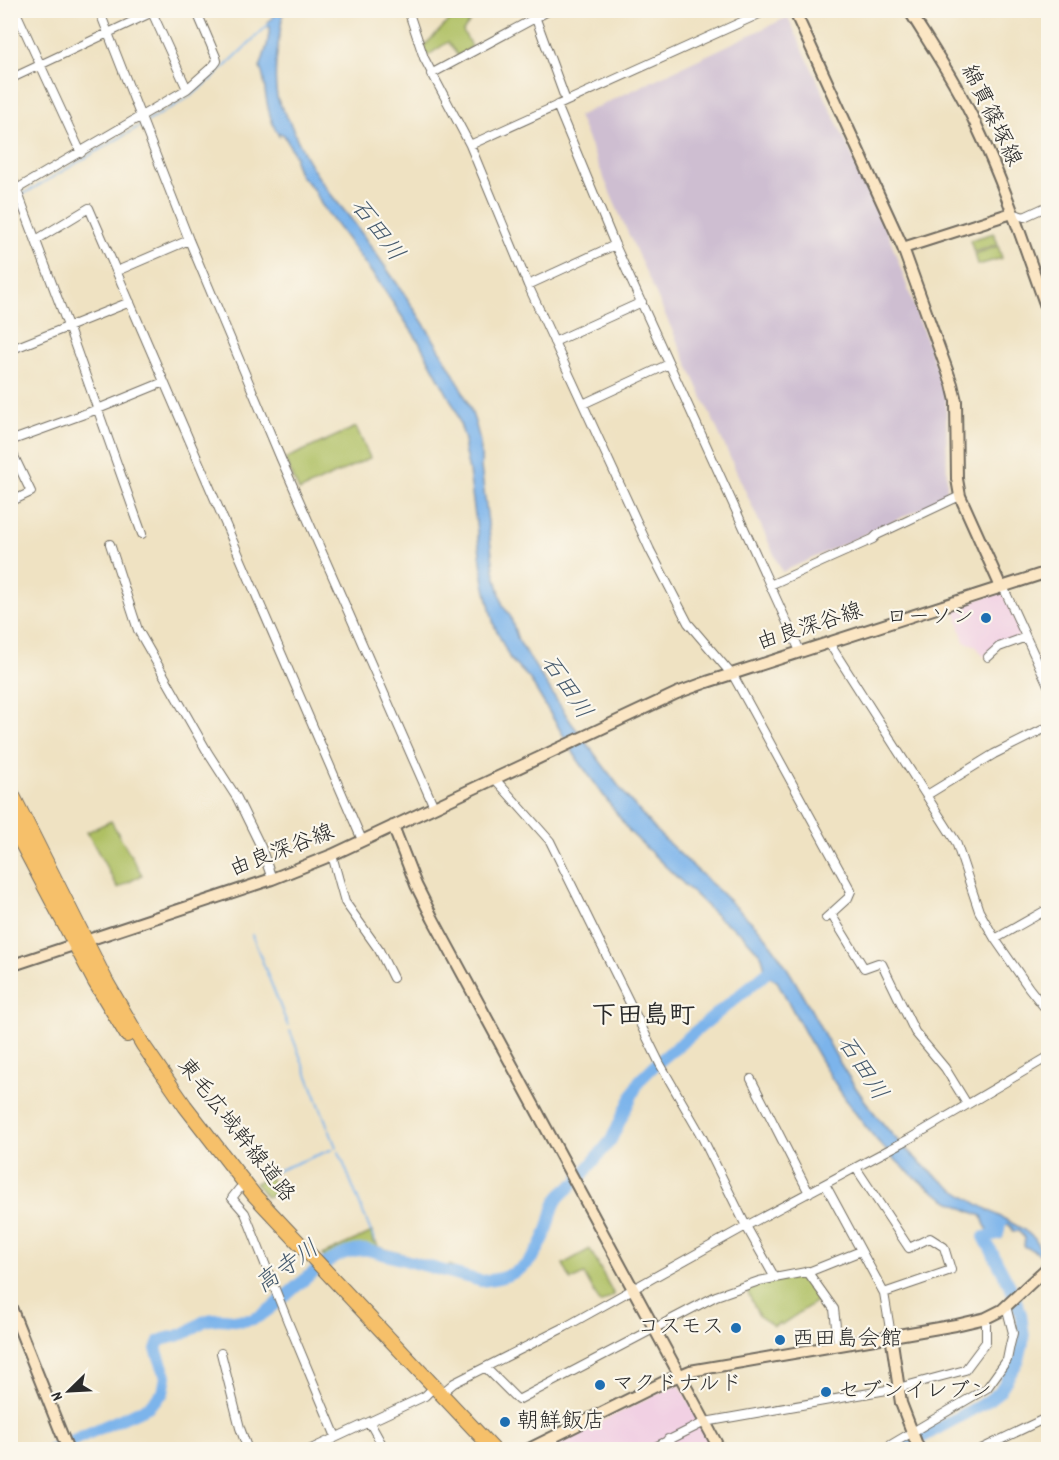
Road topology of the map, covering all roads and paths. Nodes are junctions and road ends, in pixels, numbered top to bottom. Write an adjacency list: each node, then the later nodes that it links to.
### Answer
1 (15, 10): 12 (street)
2 (99, 10): 11 (street)
3 (196, 10): 15 (street)
4 (408, 10): 13 (street)
5 (550, 10): 10 (street)
6 (768, 10): 16 (street)
7 (794, 10): 28 (main road)
8 (909, 10): 24 (main road, 綿貫篠塚線)
9 (154, 11): 11 (street); 15 (street)
10 (536, 19): 13 (street); 16 (street)
11 (108, 34): 12 (street); 18 (street)
12 (40, 66): 14 (street); 20 (street)
13 (431, 74): 19 (street)
14 (10, 79)
15 (187, 89): 18 (street)
16 (566, 100): 17 (street)
17 (557, 105): 19 (street); 27 (street)
18 (143, 121): 20 (street); 26 (street)
19 (470, 145): 30 (street)
20 (81, 153): 22 (street)
21 (10, 172): 22 (street)
22 (14, 191): 25 (street)
23 (1048, 206): 24 (street)
24 (1012, 213): 28 (main road); 33 (main road, 綿貫篠塚線)
25 (36, 240): 29 (street); 34 (street)
26 (189, 240): 29 (street); 60 (street)
27 (615, 245): 30 (street); 32 (street)
28 (903, 248): 43 (main road)
29 (117, 271): 31 (street)
30 (528, 285): 35 (street)
31 (130, 302): 34 (street); 38 (street)
32 (642, 303): 35 (street); 37 (street)
33 (1048, 312)
34 (68, 326): 36 (street); 40 (street)
35 (554, 342): 39 (street)
36 (10, 350)
37 (669, 364): 39 (street); 48 (street)
38 (164, 382): 40 (street); 63 (street)
39 (583, 405): 54 (street)
40 (98, 410): 41 (street); 45 (street)
41 (10, 441)
42 (10, 448): 44 (street)
43 (960, 496): 48 (street); 49 (main road)
44 (10, 502)
45 (142, 534)
46 (110, 543): 65 (street)
47 (1048, 572): 49 (main road, 由良深谷線)
48 (770, 585): 52 (street)
49 (1001, 587): 50 (street); 51 (main road, 由良深谷線)
50 (1026, 637): 53 (street); 55 (street)
51 (829, 643): 52 (main road, 由良深谷線); 58 (street)
52 (800, 651): 54 (main road, 由良深谷線)
53 (988, 657)
54 (732, 673): 57 (main road, 由良深谷線); 74 (street)
55 (1048, 685)
56 (1048, 728): 58 (street)
57 (495, 779): 60 (main road, 由良深谷線); 79 (street)
58 (927, 795): 67 (street)
59 (12, 796): 68 (highway, 東毛広域幹線道路)
60 (434, 807): 62 (main road, 由良深谷線)
61 (10, 820): 68 (highway, 東毛広域幹線道路)
62 (393, 826): 63 (main road, 由良深谷線); 85 (main road)
63 (362, 840): 64 (main road, 由良深谷線)
64 (332, 855): 65 (main road, 由良深谷線); 70 (street)
65 (272, 879): 68 (main road, 由良深谷線)
66 (1048, 909): 67 (street)
67 (995, 939): 71 (street)
68 (80, 941): 69 (main road, 由良深谷線); 77 (highway, 東毛広域幹線道路); 82 (highway, 東毛広域幹線道路)
69 (10, 966)
70 (393, 978)
71 (1048, 1012)
72 (1048, 1057): 74 (street)
73 (751, 1079): 78 (street)
74 (967, 1104): 75 (street)
75 (856, 1168): 76 (street); 86 (street)
76 (825, 1184): 78 (street); 80 (street)
77 (239, 1189): 82 (highway, 東毛広域幹線道路); 102 (street)
78 (809, 1193): 79 (street)
79 (746, 1226): 84 (street); 85 (street)
80 (861, 1251): 83 (street); 86 (street)
81 (1048, 1267): 88 (main road)
82 (318, 1269): 97 (highway, 東毛広域幹線道路)
83 (807, 1271): 84 (street); 92 (street)
84 (775, 1278): 90 (street)
85 (634, 1289): 90 (main road); 94 (street)
86 (884, 1293): 91 (street)
87 (10, 1305): 105 (main road)
88 (1006, 1306): 89 (main road); 101 (street)
89 (986, 1318): 91 (main road); 96 (street)
90 (656, 1328): 94 (street); 95 (main road)
91 (891, 1335): 92 (main road); 96 (main road)
92 (838, 1344): 95 (main road)
93 (221, 1353): 106 (street)
94 (486, 1368): 97 (street)
95 (681, 1375): 100 (main road); 103 (main road)
96 (898, 1388): 100 (street); 101 (main road)
97 (435, 1392): 99 (street); 109 (highway, 東毛広域幹線道路); 110 (highway, 東毛広域幹線道路)
98 (1048, 1416): 118 (street)
99 (370, 1422): 102 (street); 108 (street)
100 (705, 1422): 104 (street); 115 (main road)
101 (911, 1433): 116 (street); 117 (main road)
102 (336, 1437): 107 (street)
103 (551, 1438): 111 (main road); 112 (street)
104 (668, 1439): 113 (street); 114 (street)
105 (68, 1449)
106 (248, 1449)
107 (309, 1449)
108 (385, 1449)
109 (483, 1449)
110 (494, 1449)
111 (527, 1449)
112 (560, 1449)
113 (649, 1449)
114 (674, 1449)
115 (720, 1449)
116 (882, 1449)
117 (919, 1449)
118 (979, 1449)

